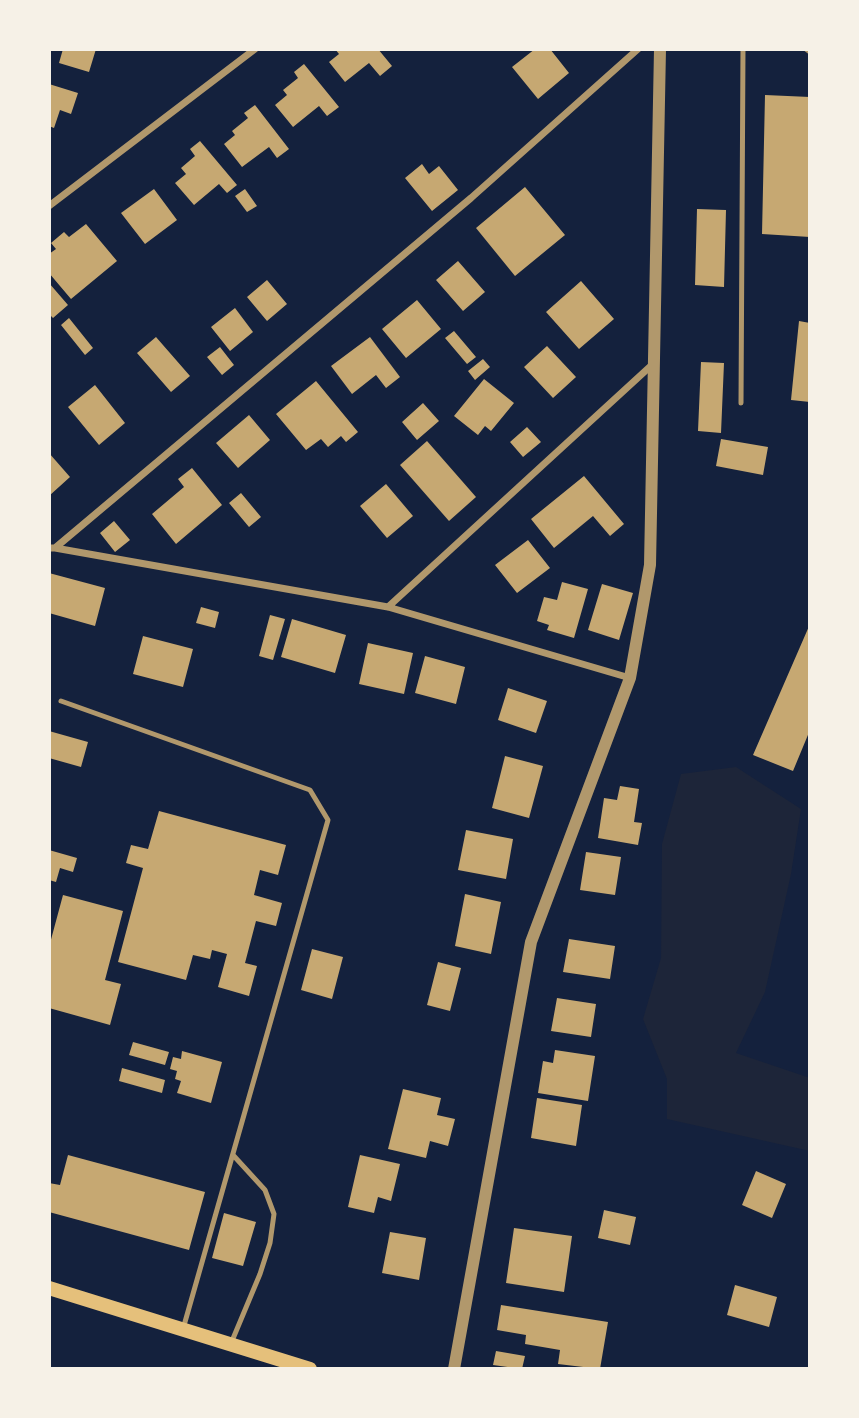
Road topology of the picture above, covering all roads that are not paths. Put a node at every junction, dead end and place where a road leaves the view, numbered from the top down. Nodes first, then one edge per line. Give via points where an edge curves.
1 (255, 49) edge
2 (638, 49) edge
3 (660, 49) edge
4 (743, 49) edge
5 (49, 206) edge
6 (654, 362) junction
7 (741, 403) dead end
8 (52, 548) edge
9 (388, 607) junction
10 (630, 678) junction
11 (61, 701) dead end
12 (233, 1155) junction
13 (49, 1287) edge
14 (183, 1329) junction
15 (230, 1344) junction
16 (289, 1366) edge
17 (310, 1369) edge
18 (454, 1369) edge

1 - 5 street
2 - 8 street via 471,198
3 - 6 street
4 - 7 lane
6 - 9 street
6 - 10 street via 650,565
8 - 9 street
9 - 10 street
10 - 18 street via 531,942
11 - 12 lane via 310,790 328,820
12 - 14 lane
12 - 15 lane via 265,1190 274,1214 260,1274
13 - 14 main road
14 - 15 main road
15 - 16 main road
16 - 17 main road

